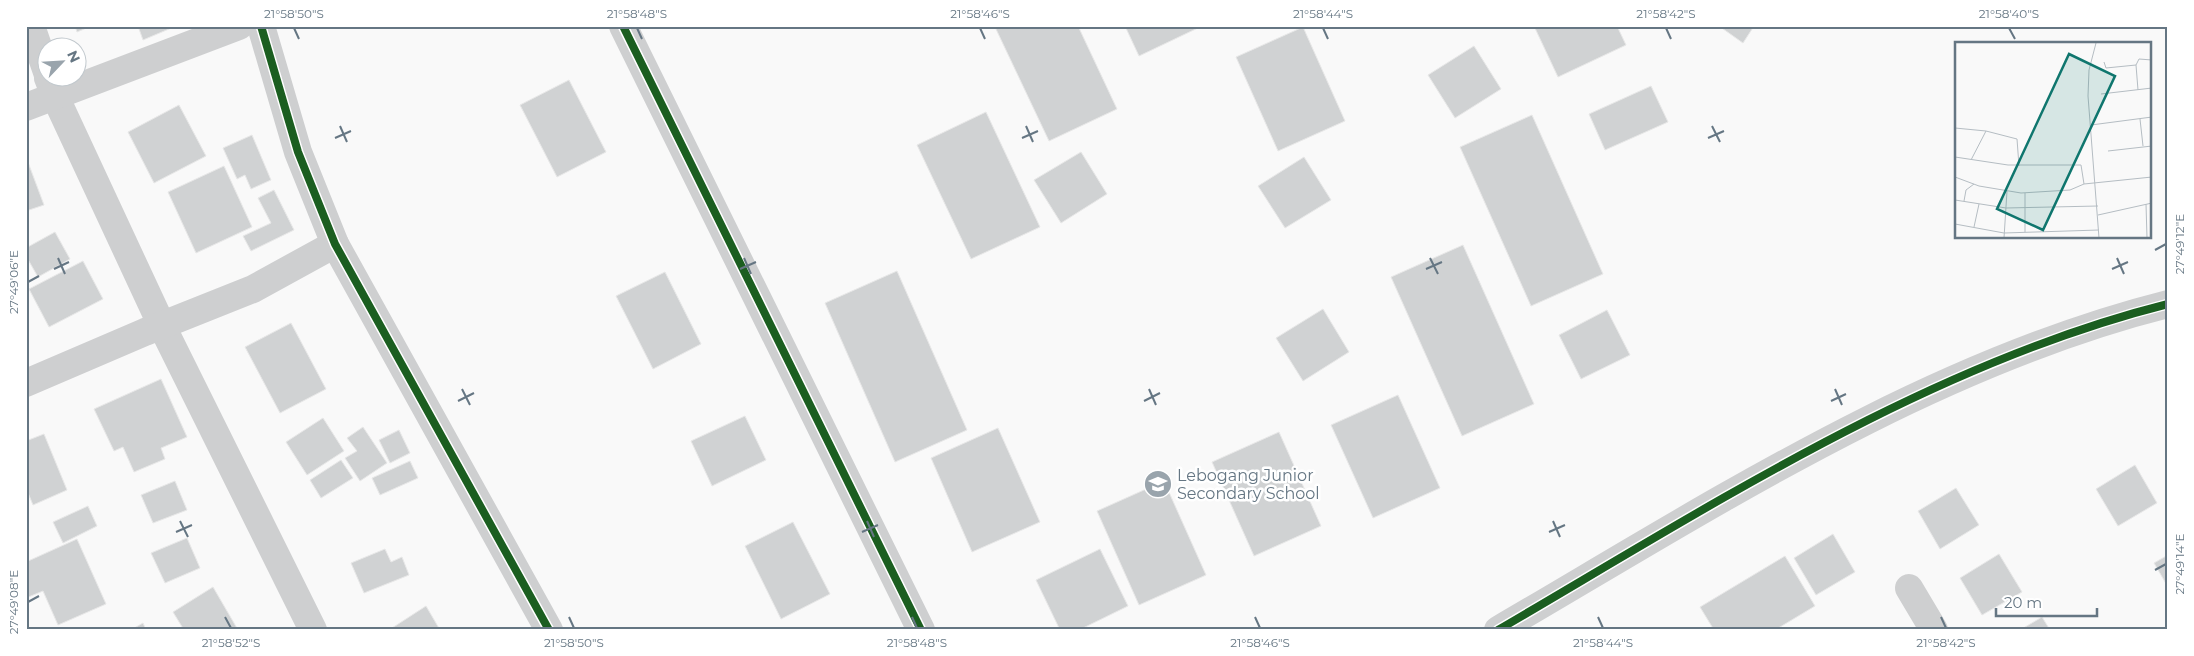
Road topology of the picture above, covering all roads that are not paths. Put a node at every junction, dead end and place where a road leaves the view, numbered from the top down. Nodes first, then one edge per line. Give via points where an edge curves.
1 (31, 26) edge
2 (239, 26) edge
3 (261, 26) edge
4 (623, 26) edge
5 (38, 47) edge
6 (88, 72) edge
7 (45, 88) edge
8 (52, 88) edge
9 (26, 107) edge
10 (335, 244) junction
11 (2168, 304) edge
12 (162, 326) junction
13 (26, 383) edge
14 (1908, 588) dead end
15 (314, 630) edge
16 (549, 630) edge
17 (921, 630) edge
18 (1498, 630) edge
19 (1934, 630) edge

1 - 5 street
2 - 6 street
3 - 10 street via 298,152
4 - 17 street
7 - 9 street
8 - 12 street
10 - 12 street via 253,289
10 - 16 street
11 - 18 street via 2119,316 1977,369 1814,447
12 - 13 street
12 - 15 street
14 - 19 street

